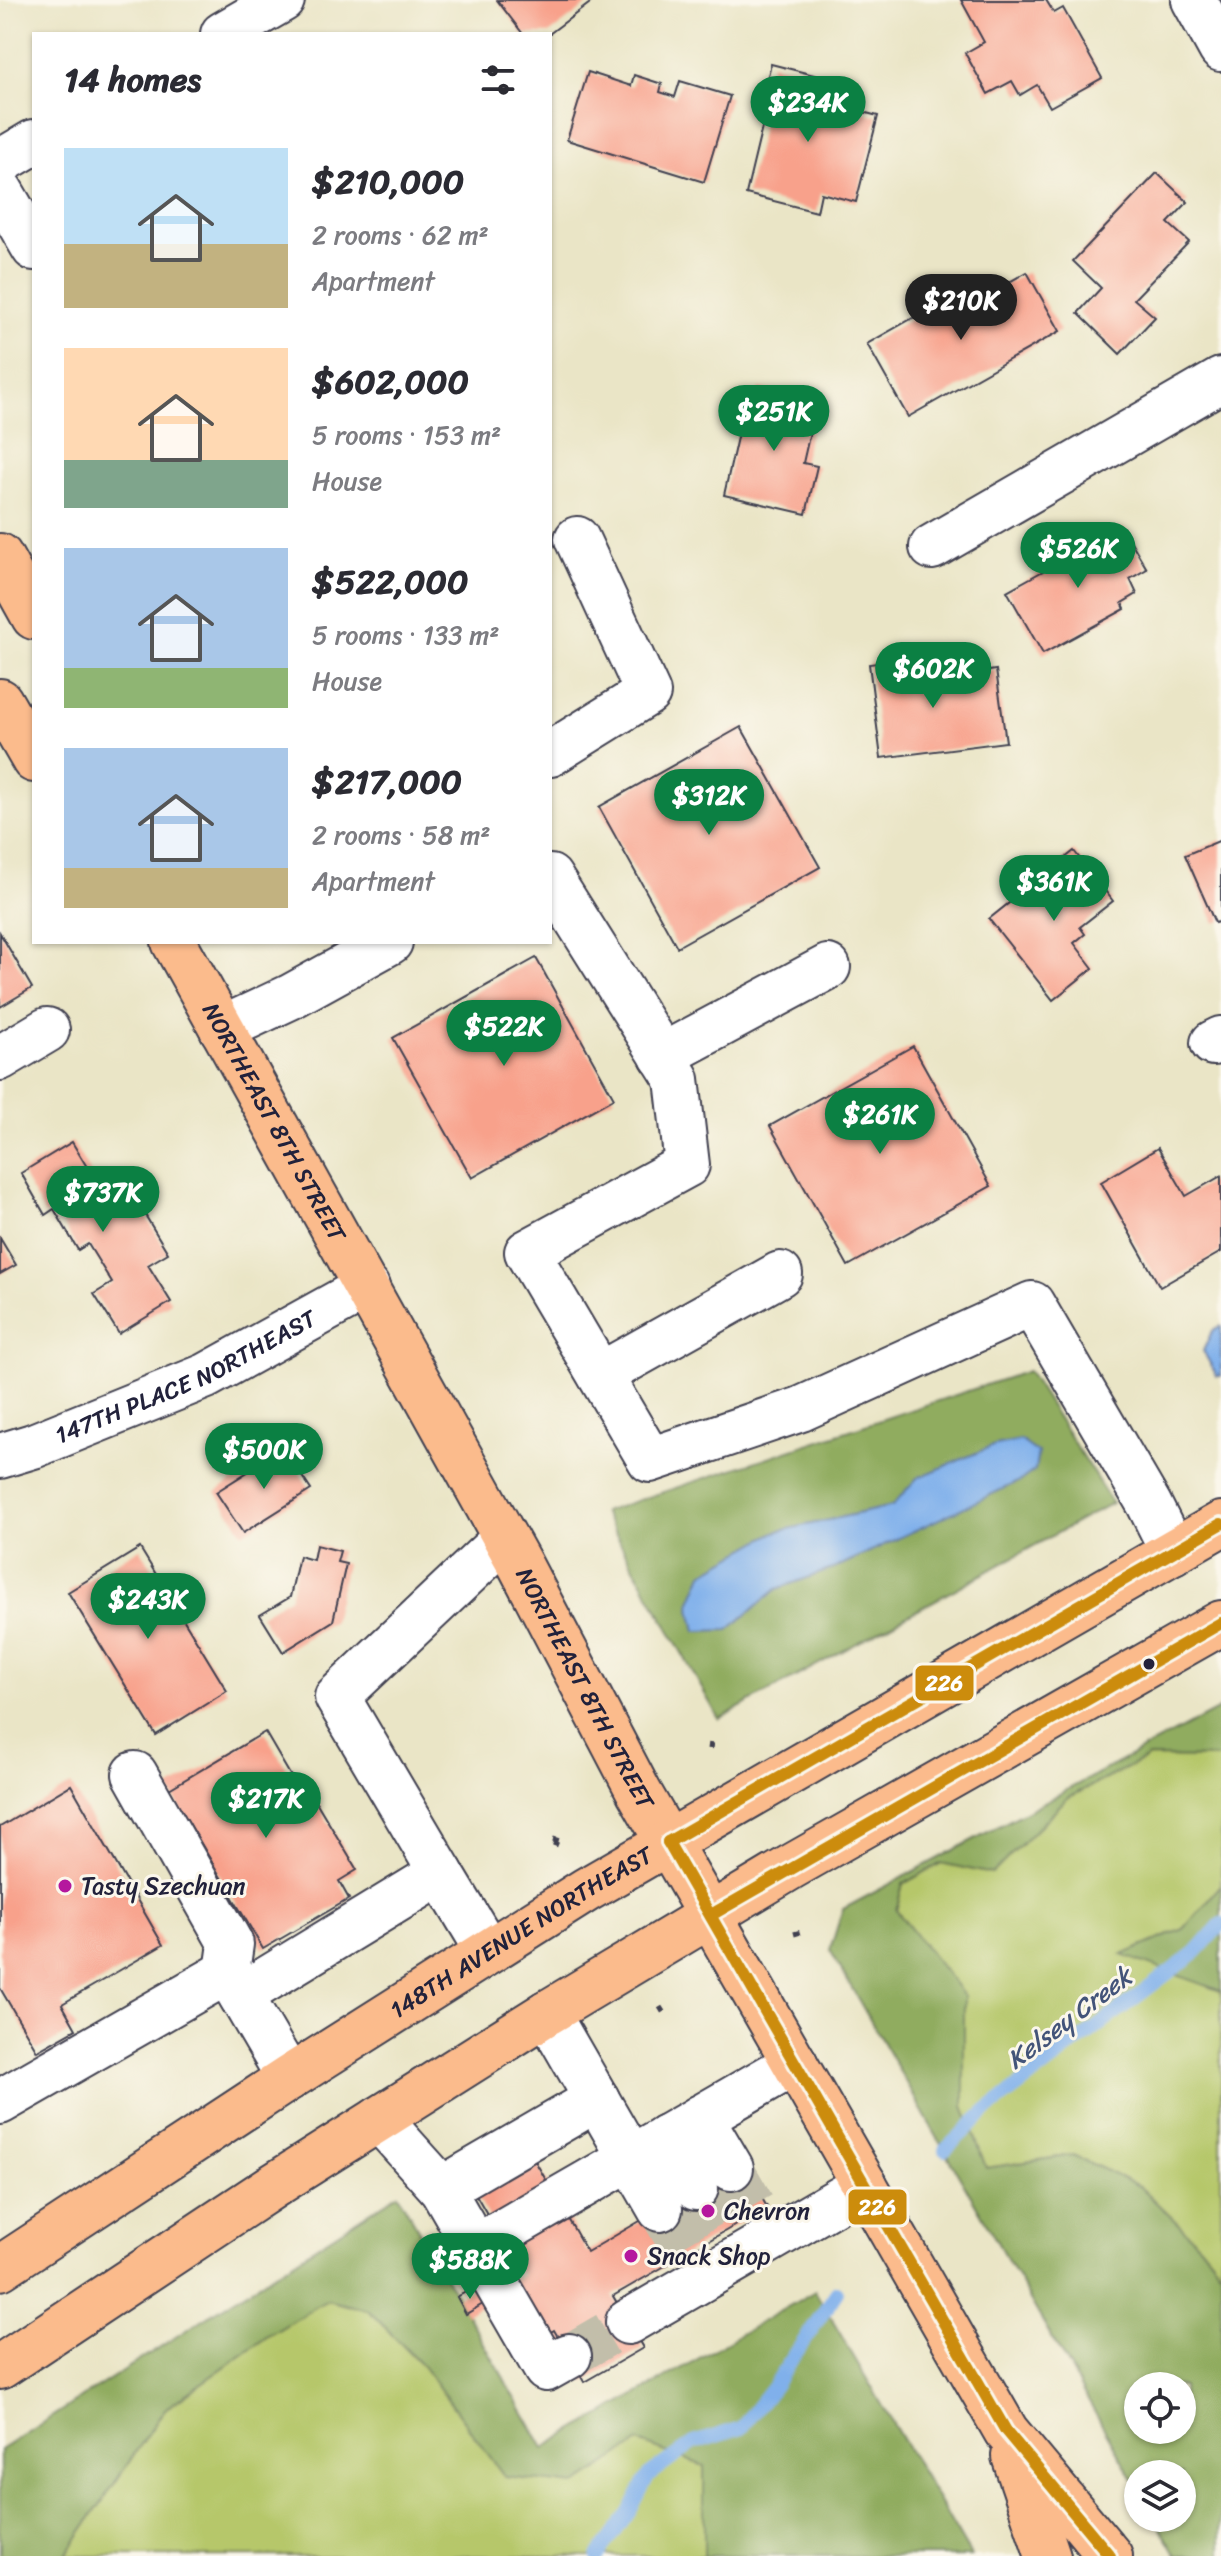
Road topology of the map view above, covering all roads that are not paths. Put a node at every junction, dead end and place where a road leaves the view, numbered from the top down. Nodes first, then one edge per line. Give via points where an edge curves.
1 (282, 0) edge
2 (1194, 0) edge
3 (226, 32) edge
4 (1221, 49) edge
5 (32, 143) edge
6 (0, 162) edge
7 (0, 190) edge
8 (32, 245) edge
9 (1221, 380) edge
10 (577, 539) dead end
11 (932, 547) dead end
12 (0, 556) edge
13 (32, 613) edge
14 (0, 701) edge
15 (552, 753) edge
16 (32, 757) edge
17 (552, 880) edge
18 (175, 944) edge
19 (386, 944) edge
20 (828, 967) dead end
21 (222, 1029) junction
22 (47, 1030) dead end
23 (662, 1056) junction
24 (0, 1058) edge
25 (780, 1274) dead end
26 (367, 1287) junction
27 (600, 1375) junction
28 (0, 1456) edge
29 (1221, 1524) edge
30 (505, 1538) junction
31 (1173, 1552) junction
32 (1221, 1623) edge
33 (135, 1774) dead end
34 (668, 1842) junction
35 (441, 1873) junction
36 (711, 1915) junction
37 (488, 1951) junction
38 (234, 1984) junction
39 (547, 2013) junction
40 (795, 2063) junction
41 (289, 2078) junction
42 (597, 2099) junction
43 (0, 2102) edge
44 (379, 2119) junction
45 (666, 2137) junction
46 (865, 2185) junction
47 (442, 2189) junction
48 (476, 2247) junction
49 (0, 2268) edge
50 (628, 2322) tunnel mouth
51 (569, 2356) tunnel mouth
52 (0, 2367) edge
53 (1006, 2431) junction
54 (1048, 2556) edge
55 (1110, 2556) edge

1 - 3 street
2 - 4 street
5 - 6 street
7 - 8 street
9 - 11 street
10 - 15 street via 648,693
12 - 13 main road
14 - 16 main road
17 - 23 street
18 - 21 main road, NORTHEAST 8TH STREET
19 - 21 street
20 - 23 street
21 - 26 main road, NORTHEAST 8TH STREET
22 - 24 street
23 - 27 street via 677,1079 687,1165 527,1252
25 - 27 street
26 - 28 street, 147TH PLACE NORTHEAST via 206,1376
26 - 30 main road, NORTHEAST 8TH STREET
27 - 31 street via 650,1460 801,1409 1032,1304
29 - 31 main road, 148TH AVENUE NORTHEAST
30 - 34 main road, NORTHEAST 8TH STREET
30 - 35 street via 337,1697
31 - 34 main road, 148TH AVENUE NORTHEAST
32 - 36 main road
33 - 38 street via 231,1944
34 - 36 main road, NORTHEAST 8TH STREET
34 - 37 main road, 148TH AVENUE NORTHEAST
35 - 37 street
35 - 38 street
36 - 39 main road
36 - 40 main road, NORTHEAST 8TH STREET
37 - 41 main road, 148TH AVENUE NORTHEAST
38 - 41 street
38 - 43 street
39 - 42 street
39 - 44 main road
40 - 45 street
40 - 46 main road, NORTHEAST 8TH STREET
41 - 49 main road, 148TH AVENUE NORTHEAST
42 - 45 street
42 - 47 street
44 - 47 street
44 - 52 main road
45 - 45 street via 696,2189
45 - 48 street
46 - 50 street via 729,2246
46 - 53 main road, NORTHEAST 8TH STREET
47 - 48 street
48 - 51 street via 546,2369
53 - 54 main road, NORTHEAST 8TH STREET
53 - 55 main road, NORTHEAST 8TH STREET

